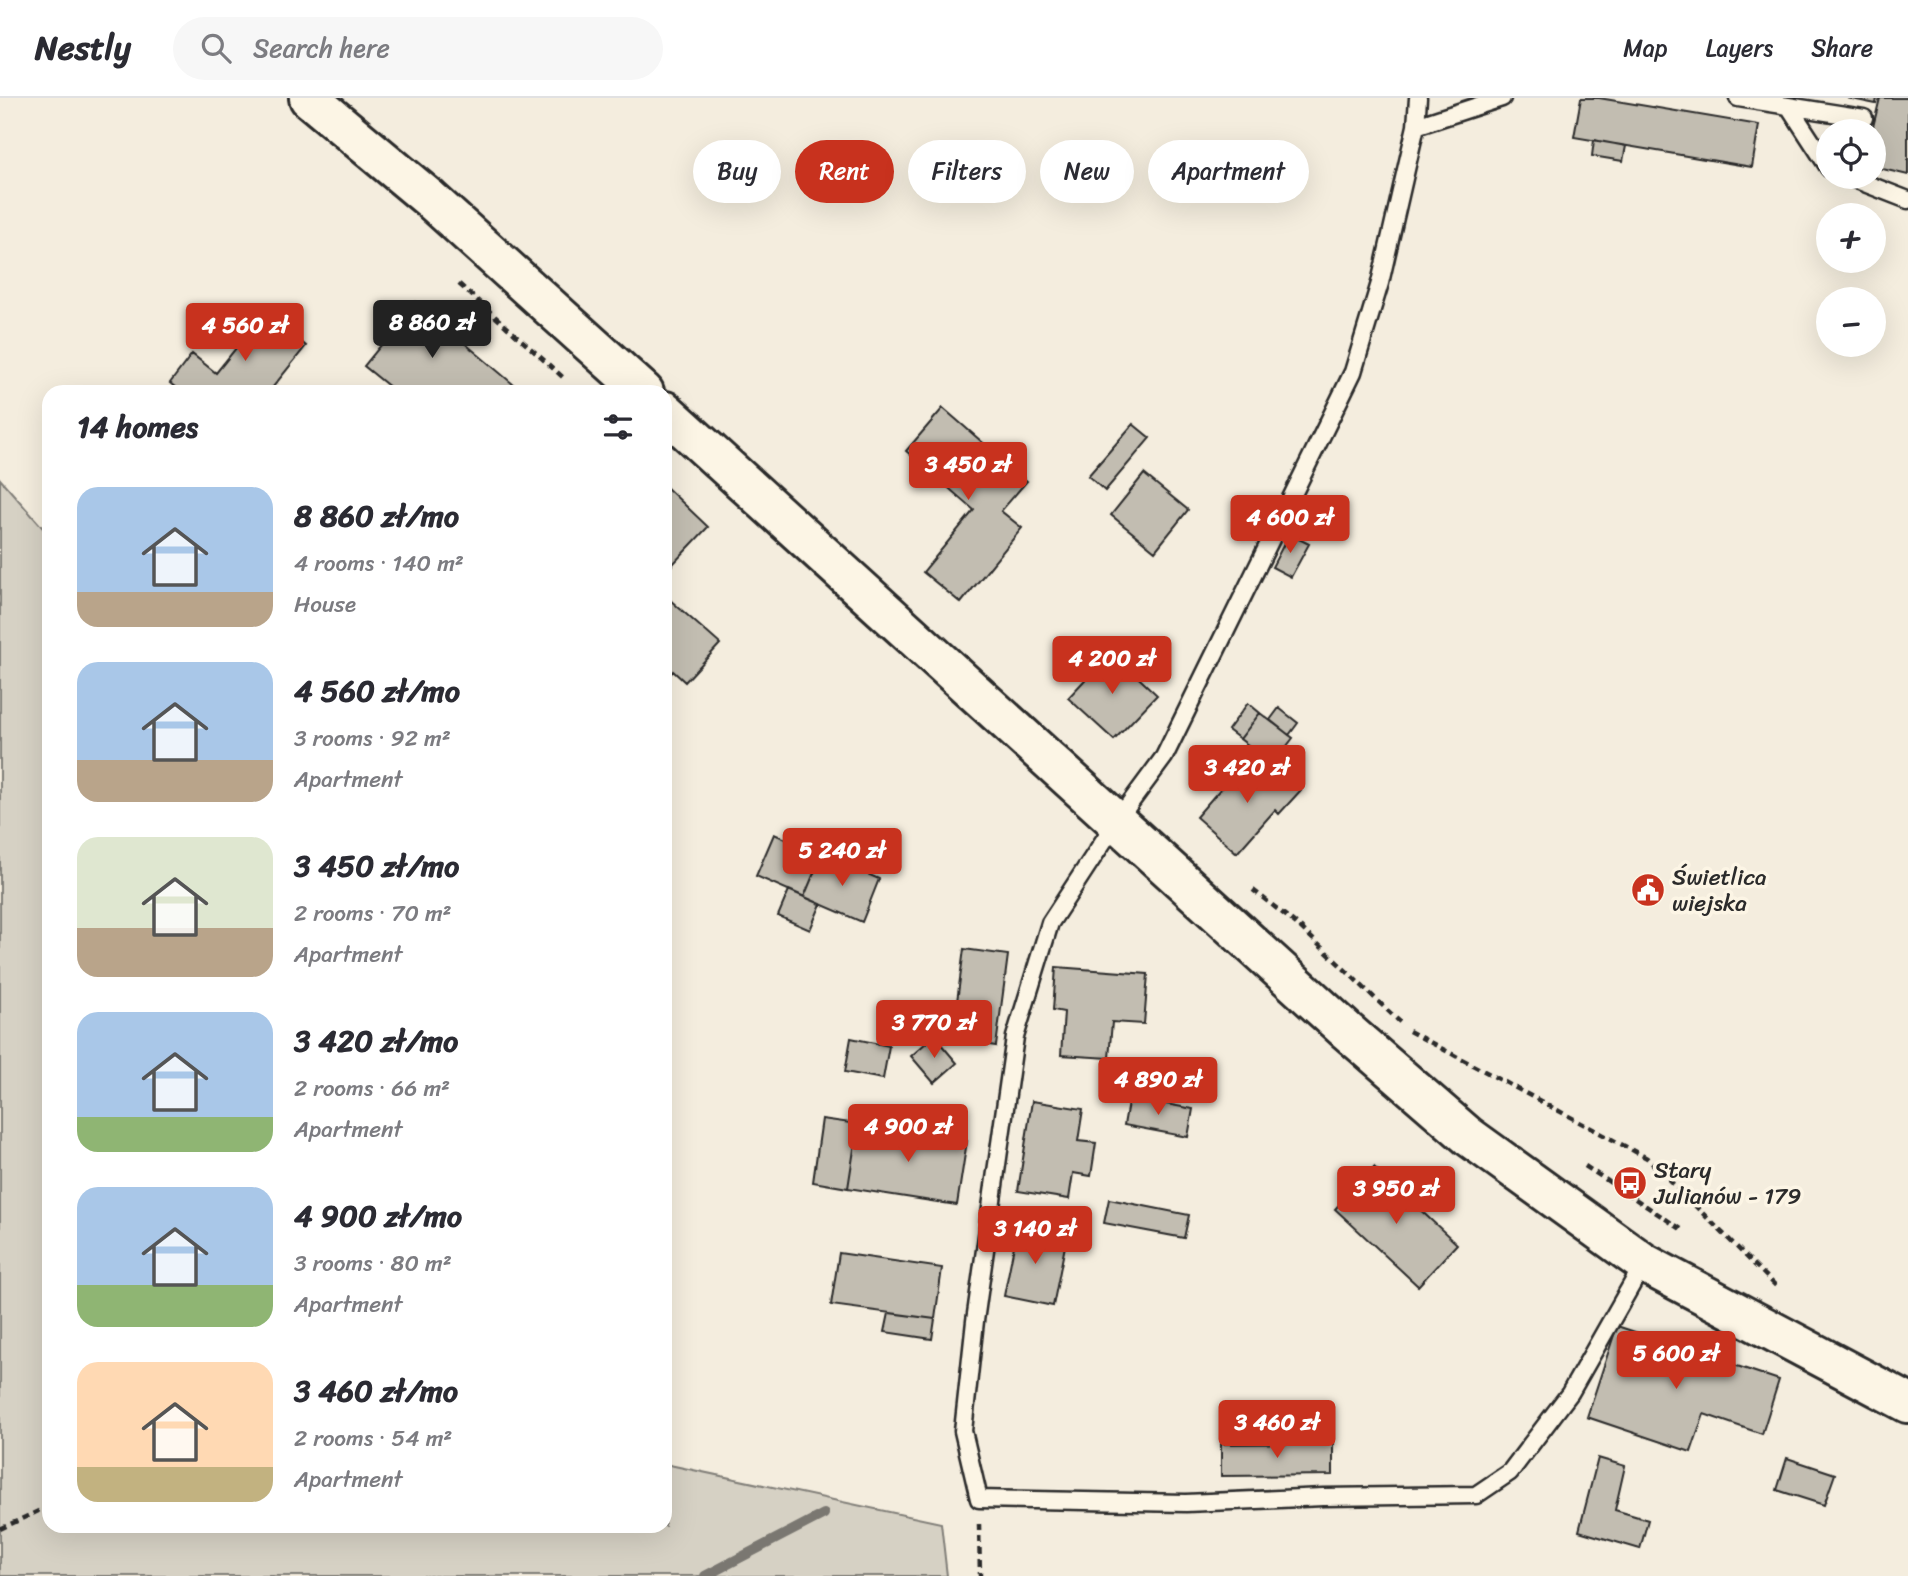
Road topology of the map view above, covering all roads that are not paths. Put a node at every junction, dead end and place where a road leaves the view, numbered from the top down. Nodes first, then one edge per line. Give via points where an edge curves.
1 (309, 98) edge
2 (1418, 98) edge
3 (1502, 98) edge
4 (1738, 98) edge
5 (1790, 108) junction
6 (1864, 118) dead end
7 (1416, 126) junction
8 (1816, 148) edge
9 (1880, 189) edge
10 (1908, 200) edge
11 (636, 385) edge
12 (672, 417) edge
13 (1116, 822) junction
14 (1644, 1263) junction
15 (1908, 1404) edge

1 - 11 main road via 430,199
2 - 7 lane
3 - 7 lane
4 - 5 lane
5 - 6 lane
5 - 8 lane
7 - 13 lane via 1380,283 1353,372 1164,757
9 - 10 lane
12 - 13 main road
13 - 14 main road via 1468,1136
13 - 14 lane via 1050,923 1015,1037 963,1431 979,1499 1186,1503 1476,1495 1510,1472 1570,1393
14 - 15 main road

